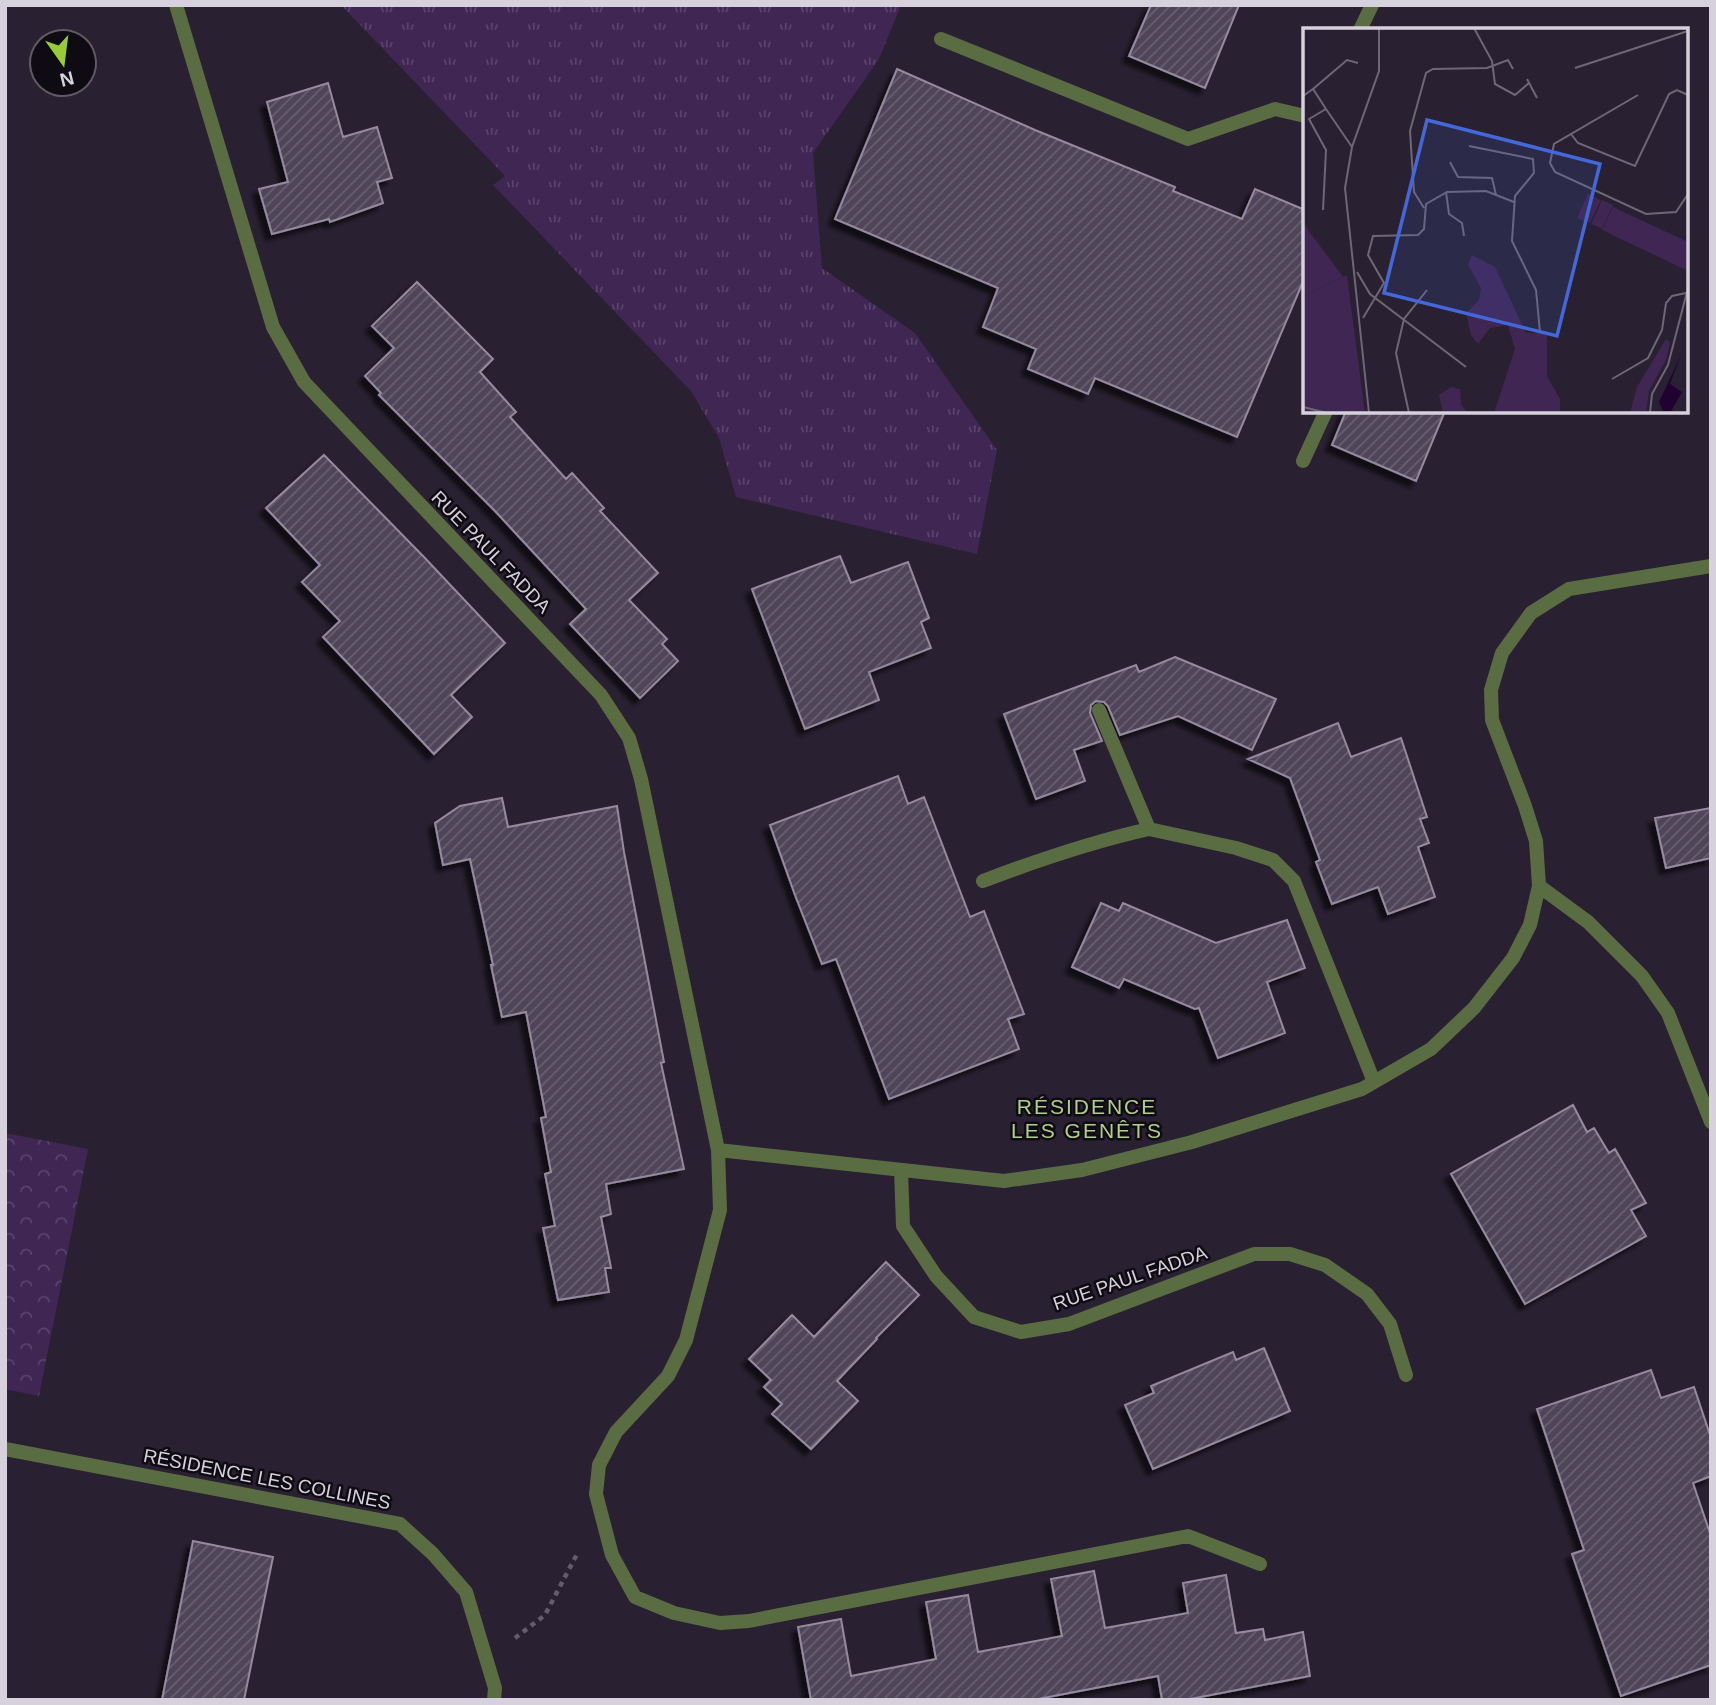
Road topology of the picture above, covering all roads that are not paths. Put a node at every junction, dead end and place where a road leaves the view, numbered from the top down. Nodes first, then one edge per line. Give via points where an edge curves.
1 (176, 5) edge
2 (1371, 5) edge
3 (1361, 28) edge
4 (940, 39) dead end
5 (1303, 116) edge
6 (1325, 413) edge
7 (1303, 461) dead end
8 (1711, 566) edge
9 (1099, 710) dead end
10 (1149, 829) junction
11 (983, 881) dead end
12 (1539, 886) junction
13 (1374, 1082) junction
14 (1711, 1122) edge
15 (718, 1150) junction
16 (901, 1171) junction
17 (1406, 1375) dead end
18 (5, 1449) edge
19 (1260, 1564) dead end
20 (494, 1700) edge

1 - 15 street, RUE PAUL FADDA via 273,327 304,382 601,695 629,738
2 - 3 street
4 - 5 street via 1188,139 1275,109
6 - 7 street
8 - 12 street via 1569,589 1531,613 1502,653 1491,690 1492,720 1536,841
9 - 10 street
10 - 11 street via 1039,859
10 - 13 street via 1273,860 1294,881
12 - 13 street via 1530,925 1513,958 1474,1008 1431,1049
12 - 14 street via 1588,922 1642,976 1668,1013
13 - 16 street via 1192,1142 1082,1170 1004,1181
15 - 16 street
15 - 19 street, RUE PAUL FADDA via 720,1210 686,1340 668,1376 616,1433 599,1465 596,1494 612,1555 635,1597 674,1613 720,1623 749,1621 1188,1536
16 - 17 street, RUE PAUL FADDA via 904,1226 936,1276 974,1317 1021,1332 1069,1324 1254,1254 1290,1254 1325,1265 1367,1294 1390,1324
18 - 20 street, RÉSIDENCE LES COLLINES via 400,1524 466,1592 495,1688

